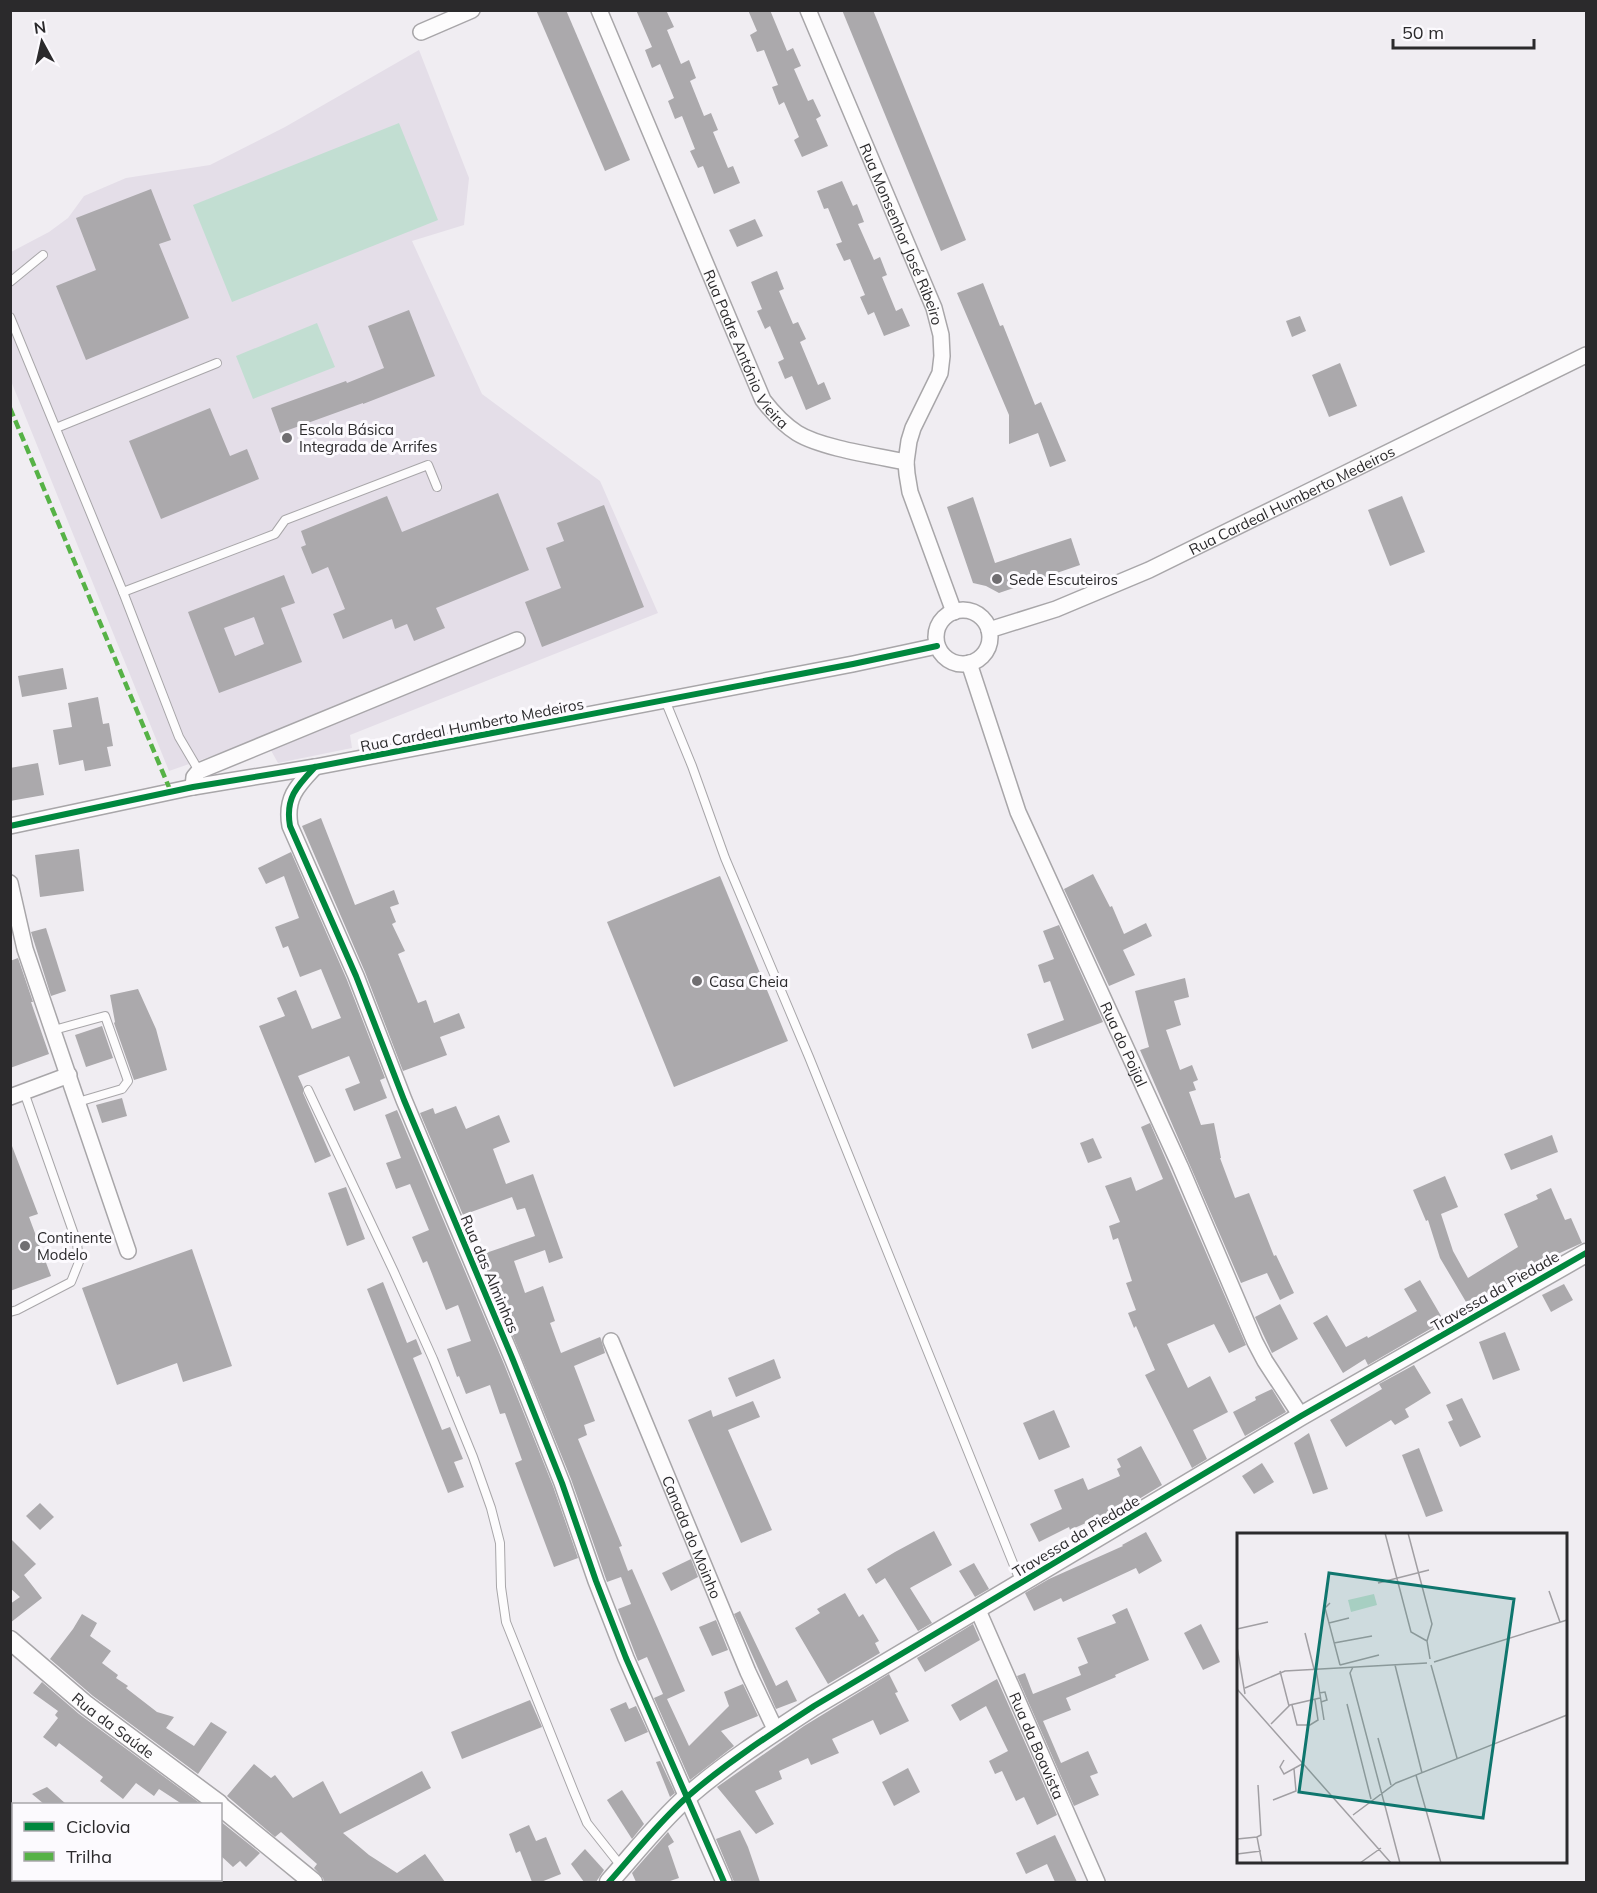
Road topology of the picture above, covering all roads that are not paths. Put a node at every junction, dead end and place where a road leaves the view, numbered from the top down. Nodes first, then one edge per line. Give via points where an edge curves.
1 (472, 10) edge
2 (599, 10) edge
3 (808, 10) edge
4 (421, 32) dead end
5 (43, 255) dead end
6 (10, 282) edge
7 (10, 317) edge
8 (1587, 355) edge
9 (217, 363) dead end
10 (56, 428) junction
11 (906, 462) junction
12 (437, 487) dead end
13 (123, 592) junction
14 (954, 612) junction
15 (989, 630) junction
16 (517, 640) dead end
17 (937, 646) junction
18 (969, 663) junction
19 (665, 700) junction
20 (246, 752) junction
21 (315, 767) junction
22 (199, 771) junction
23 (260, 777) junction
24 (193, 787) junction
25 (10, 826) edge
26 (10, 882) edge
27 (54, 1030) junction
28 (69, 1075) junction
29 (308, 1090) dead end
30 (17, 1094) edge
31 (78, 1102) junction
32 (129, 1251) dead end
33 (1587, 1253) edge
34 (10, 1312) edge
35 (611, 1341) dead end
36 (1301, 1416) junction
37 (1021, 1583) junction
38 (977, 1608) junction
39 (10, 1640) edge
40 (776, 1731) junction
41 (687, 1797) junction
42 (217, 1803) edge
43 (222, 1807) edge
44 (622, 1867) junction
45 (313, 1882) edge
46 (609, 1882) edge
47 (724, 1882) edge
48 (1097, 1882) edge

1 - 4 street
2 - 11 street, Rua Padre António Vieira via 763,400 799,434 822,444
3 - 11 street, Rua Monsenhor José Ribeiro via 934,308 941,335 940,373 913,428
5 - 6 lane
7 - 10 lane
8 - 15 street, Rua Cardeal Humberto Medeiros via 1149,570 1056,609
9 - 10 lane
10 - 13 lane
11 - 14 street via 910,492
12 - 13 lane via 428,465 285,520 275,534
13 - 22 lane via 179,737
14 - 15 street via 976,613
14 - 17 street via 939,625
15 - 18 street via 986,651
16 - 20 street
17 - 18 street via 953,662
17 - 19 street, Rua Cardeal Humberto Medeiros
18 - 36 street, Rua do Poijal via 1018,812 1180,1166 1255,1342
19 - 21 street, Rua Cardeal Humberto Medeiros
19 - 37 lane via 725,858
20 - 22 street
20 - 23 street
21 - 23 street, Rua Cardeal Humberto Medeiros
21 - 41 street, Rua das Alminhas via 298,784 291,799 290,826 356,976 562,1483 626,1658
22 - 24 street
23 - 24 street, Rua Cardeal Humberto Medeiros
24 - 25 street, Rua Cardeal Humberto Medeiros
26 - 27 street via 25,949
27 - 28 street
27 - 31 lane via 105,1016 129,1081 123,1089
28 - 30 street
28 - 31 street
29 - 44 lane via 424,1338 473,1457 500,1543 506,1622 573,1792 587,1822
30 - 34 lane via 77,1243 79,1262 72,1282
31 - 32 street
33 - 36 street, Travessa da Piedade
35 - 40 street, Canada do Moinho
36 - 37 street, Travessa da Piedade
37 - 38 street, Travessa da Piedade
38 - 40 street, Travessa da Piedade
38 - 48 street, Rua da Boavista
39 - 42 street, Rua da Saúde via 86,1705
40 - 41 street, Travessa da Piedade
41 - 44 street, Travessa da Piedade
41 - 47 street, Rua das Alminhas
43 - 45 street, Rua da Saúde
44 - 46 street, Travessa da Piedade

